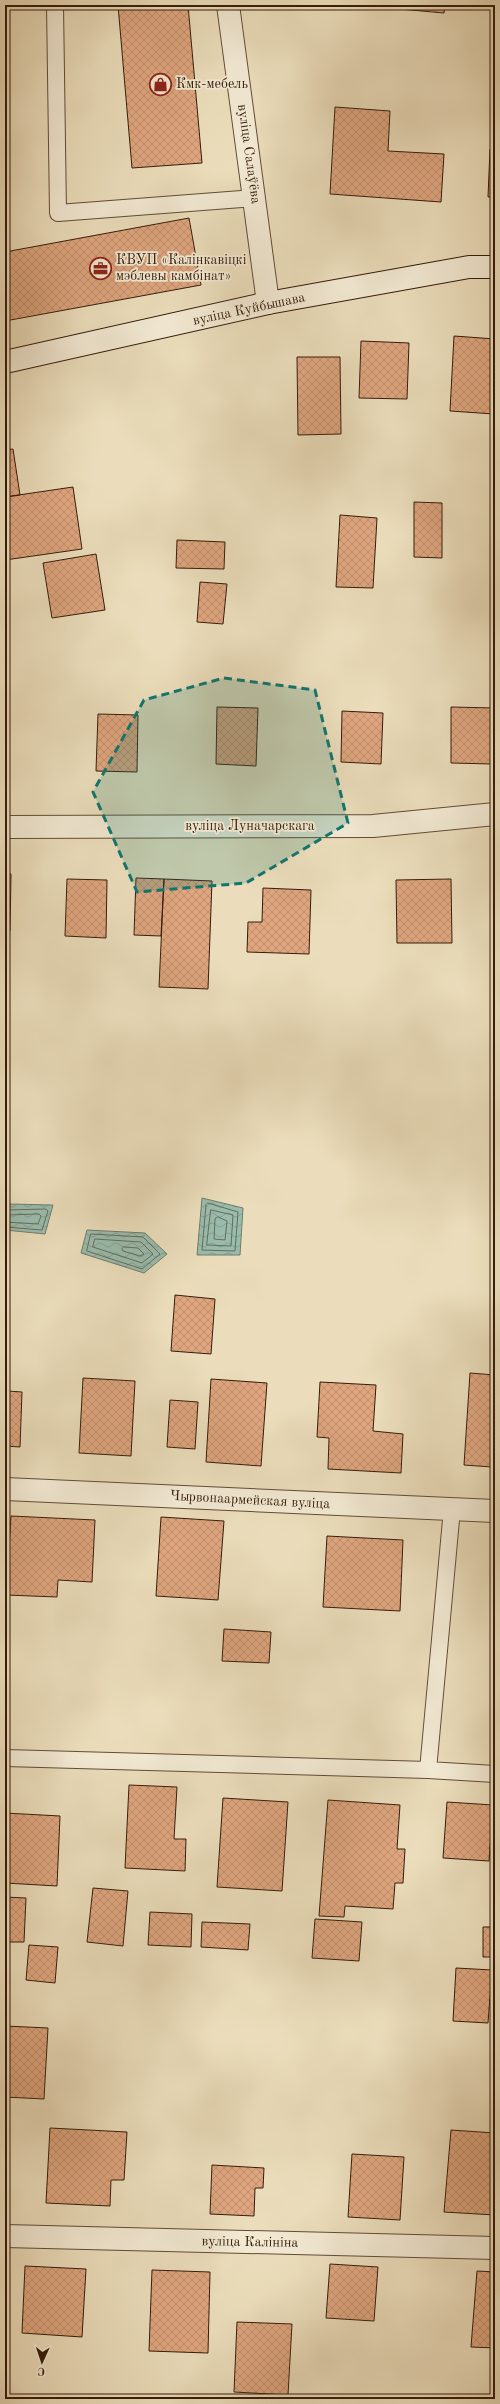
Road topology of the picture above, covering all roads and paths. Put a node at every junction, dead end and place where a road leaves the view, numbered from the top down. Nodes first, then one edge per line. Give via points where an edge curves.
1 (55, 5) edge
2 (228, 5) edge
3 (255, 198) junction
4 (495, 267) edge
5 (268, 303) junction
6 (5, 362) edge
7 (495, 814) edge
8 (5, 827) edge
9 (5, 1489) edge
10 (452, 1508) junction
11 (495, 1511) edge
12 (5, 1758) edge
13 (428, 1770) junction
14 (495, 1774) edge
15 (5, 2236) edge
16 (495, 2248) edge

1 - 3 lane via 58,213
2 - 3 street, вуліца Салаўёва
3 - 5 street, вуліца Салаўёва
4 - 5 street, вуліца Куйбышава via 469,267
5 - 6 street, вуліца Куйбышава
7 - 8 street, вуліца Луначарскага via 373,826
9 - 10 street, Чырвонаармейская вуліца
10 - 11 street, Чырвонаармейская вуліца
10 - 13 lane
12 - 13 lane
13 - 14 lane
15 - 16 street, вуліца Калініна

